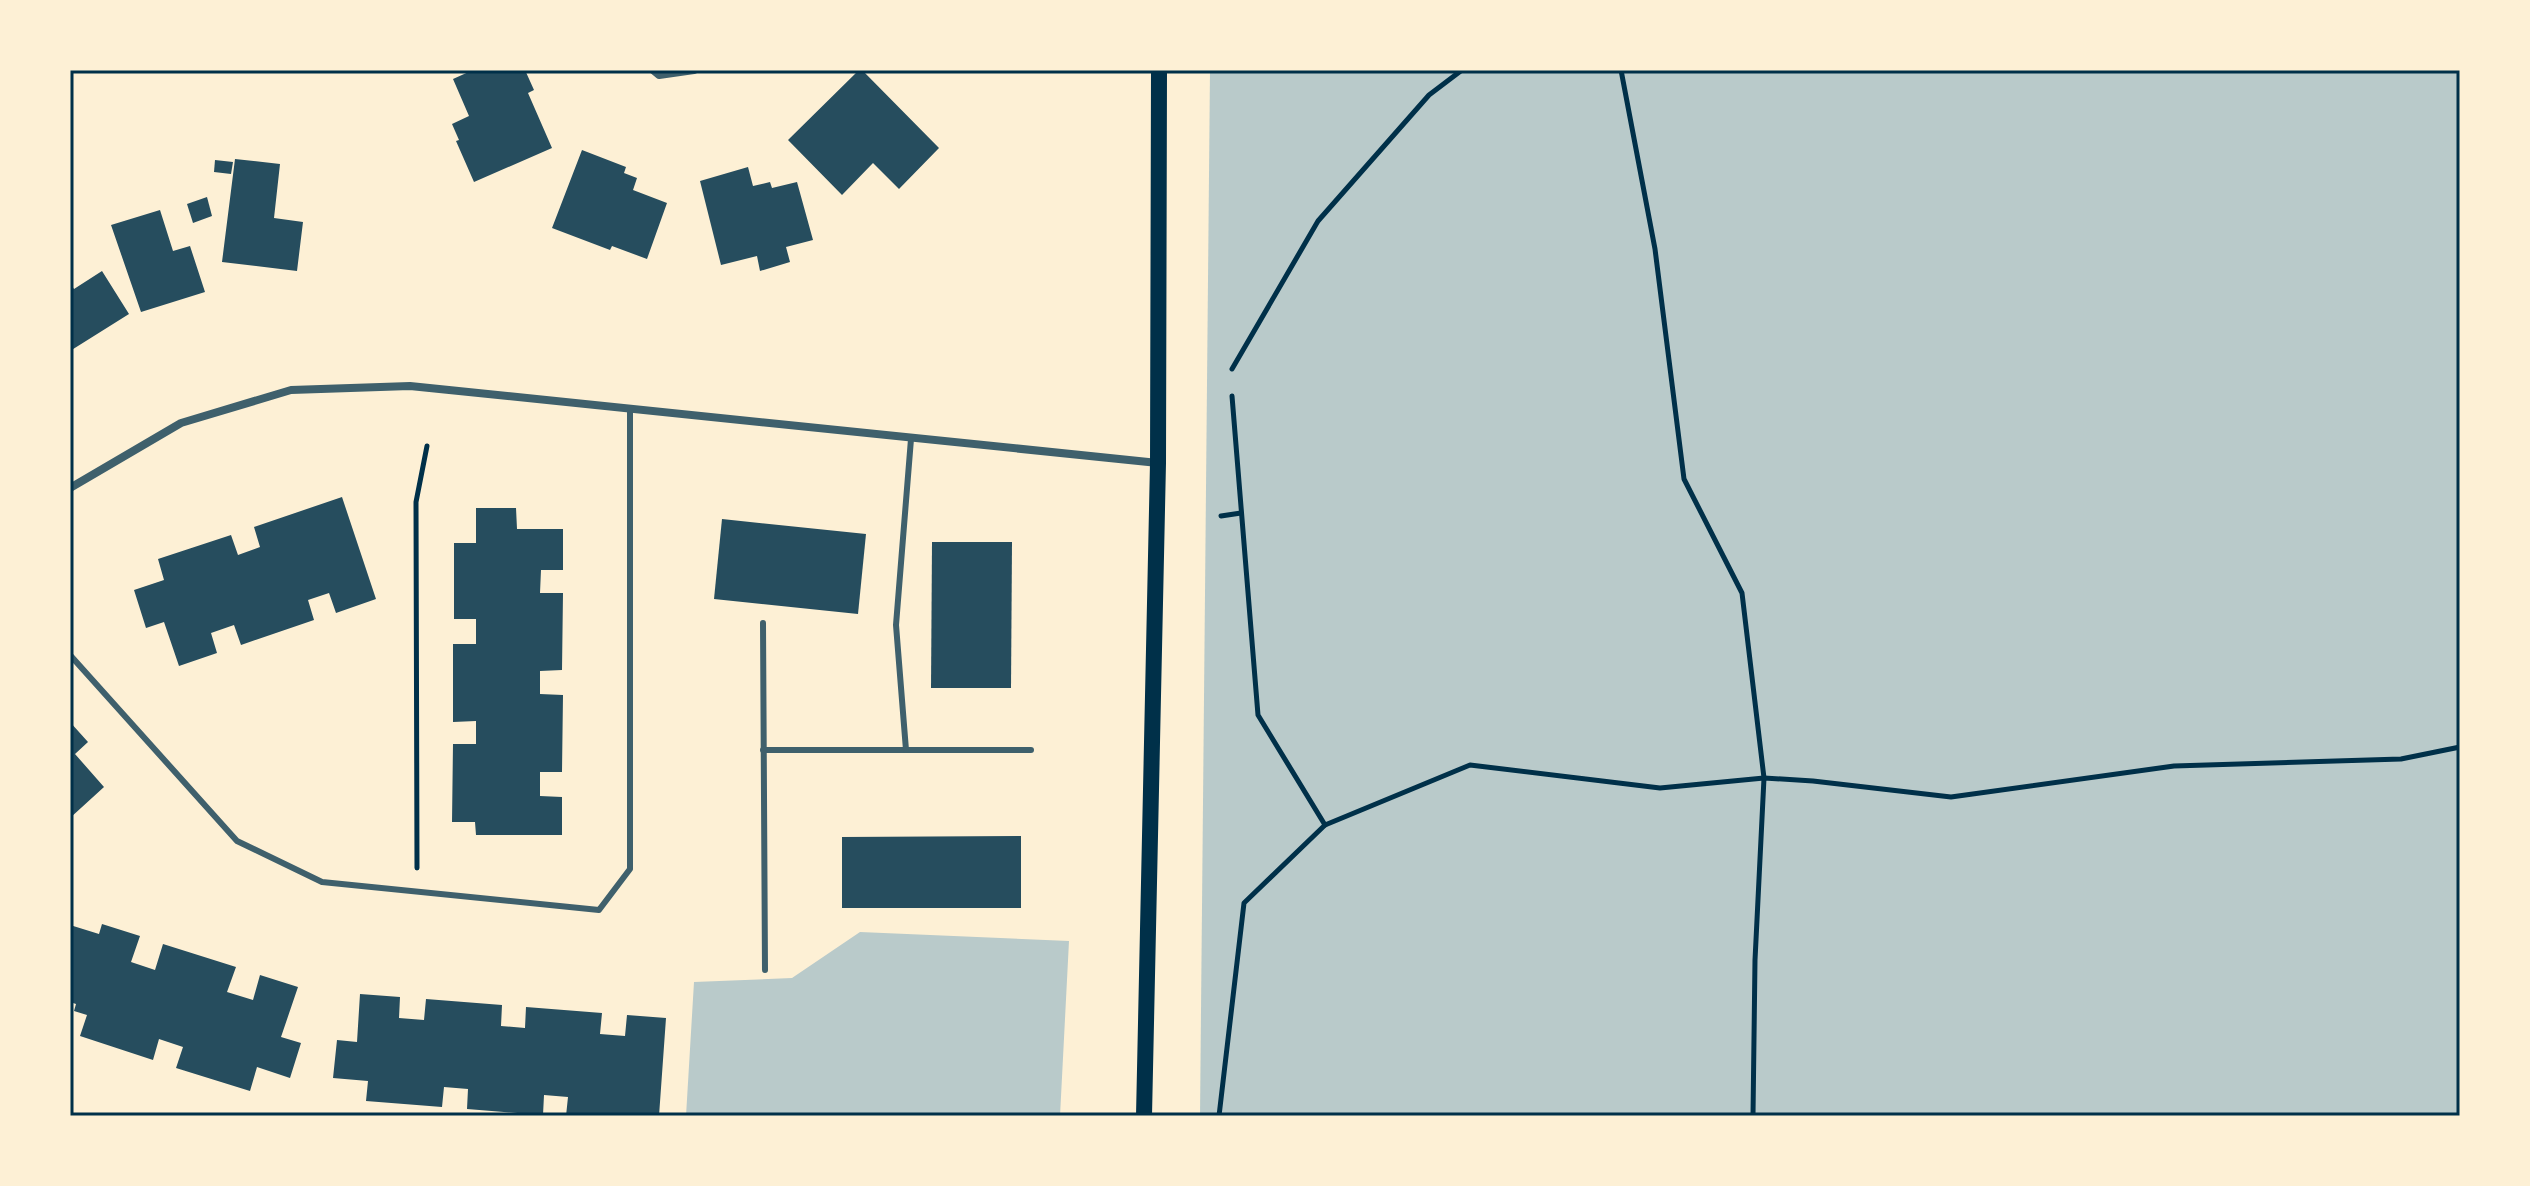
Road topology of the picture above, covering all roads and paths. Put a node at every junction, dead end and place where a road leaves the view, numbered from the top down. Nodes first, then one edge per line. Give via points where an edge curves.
1 (653, 70) edge
2 (694, 70) edge
3 (1159, 70) edge
4 (1462, 70) edge
5 (1621, 70) edge
6 (1232, 369) dead end
7 (1232, 396) dead end
8 (630, 410) junction
9 (911, 439) junction
10 (427, 446) dead end
11 (1158, 463) junction
12 (70, 488) edge
13 (1241, 513) junction
14 (1221, 516) dead end
15 (763, 623) dead end
16 (70, 655) edge
17 (2460, 747) edge
18 (763, 750) junction
19 (906, 750) junction
20 (1031, 750) dead end
21 (1764, 778) junction
22 (1325, 825) junction
23 (417, 892) junction
24 (765, 970) dead end
25 (1144, 1116) edge
26 (1219, 1116) edge
27 (1753, 1116) edge

1 - 2 street via 659,75
3 - 11 main road
4 - 6 path via 1429,95 1318,221
5 - 21 path via 1655,249 1684,479 1742,593
7 - 13 path
8 - 9 street
8 - 12 street via 410,386 291,390 181,423
8 - 23 lane via 630,869 599,910
9 - 11 street
9 - 19 lane via 896,625
10 - 23 path via 416,502
11 - 25 main road
13 - 14 path
13 - 22 path via 1258,715
15 - 18 lane
16 - 23 lane via 237,841 322,882
17 - 21 path via 2401,759 2174,766 1951,797
18 - 19 lane
18 - 24 lane
19 - 20 lane
21 - 22 path via 1660,788 1470,765
21 - 27 path
22 - 26 path via 1244,903

